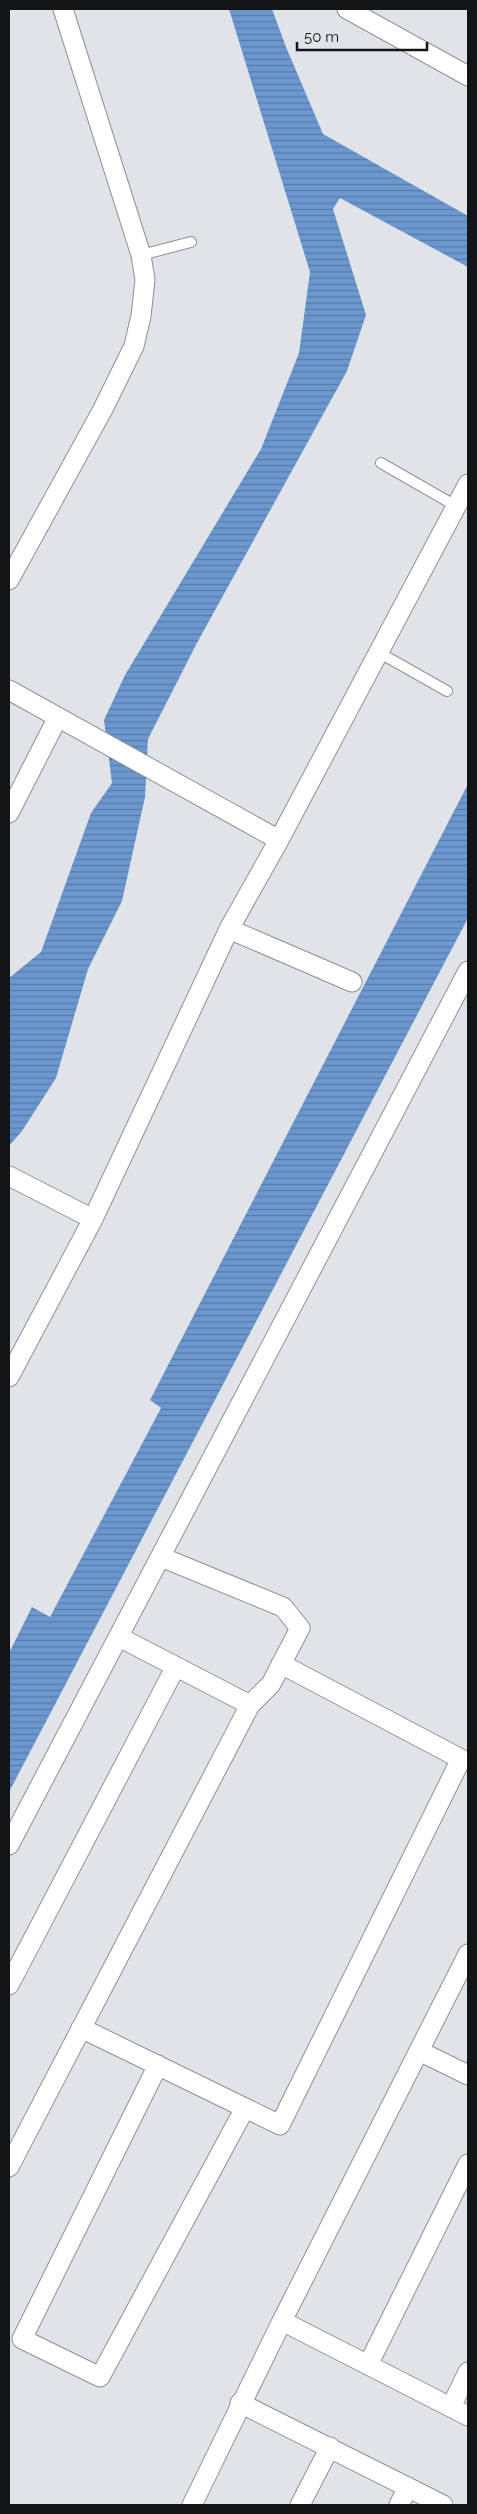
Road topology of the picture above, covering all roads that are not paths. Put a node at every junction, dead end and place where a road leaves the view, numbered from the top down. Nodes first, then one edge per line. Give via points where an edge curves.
1 (63, 9) edge
2 (347, 9) edge
3 (468, 76) edge
4 (191, 242) dead end
5 (141, 255) junction
6 (381, 463) dead end
7 (468, 484) edge
8 (456, 506) junction
9 (9, 580) edge
10 (378, 652) junction
11 (9, 690) edge
12 (447, 691) dead end
13 (58, 717) junction
14 (9, 813) edge
15 (279, 840) junction
16 (229, 929) junction
17 (468, 971) edge
18 (352, 982) dead end
19 (9, 1176) edge
20 (93, 1219) junction
21 (9, 1377) edge
22 (161, 1557) junction
23 (119, 1637) junction
24 (281, 1664) junction
25 (175, 1668) junction
26 (250, 1705) junction
27 (9, 1845) edge
28 (468, 1954) edge
29 (9, 1985) edge
30 (81, 2028) junction
31 (419, 2050) junction
32 (158, 2065) junction
33 (468, 2075) edge
34 (245, 2108) junction
35 (468, 2164) edge
36 (9, 2167) edge
37 (282, 2321) junction
38 (368, 2364) junction
39 (468, 2372) edge
40 (240, 2403) junction
41 (450, 2407) junction
42 (468, 2416) edge
43 (330, 2447) junction
44 (408, 2487) junction
45 (192, 2505) edge
46 (300, 2505) edge
47 (399, 2505) edge
48 (443, 2505) edge

1 - 5 street
2 - 3 street
4 - 5 lane
5 - 9 street via 144,280 134,346
6 - 8 lane
7 - 8 street
8 - 10 street
10 - 12 lane
10 - 15 street
11 - 13 street
13 - 14 street
13 - 15 street
15 - 16 street
16 - 18 street
16 - 20 street
17 - 22 street
19 - 20 street
20 - 21 street
22 - 23 street
22 - 24 street via 283,1607 300,1628
23 - 25 street
23 - 27 street
24 - 26 street via 271,1684
24 - 34 street via 461,1759 280,2125
25 - 26 street
25 - 29 street
26 - 30 street
28 - 31 street
30 - 32 street
30 - 36 street
31 - 33 street
31 - 37 street
32 - 34 street
32 - 34 street via 22,2339 100,2377
35 - 38 street
37 - 38 street
37 - 40 street
38 - 41 street
39 - 41 street
40 - 43 street
40 - 45 street
41 - 42 street
43 - 44 street
43 - 46 street
44 - 47 street
44 - 48 street

